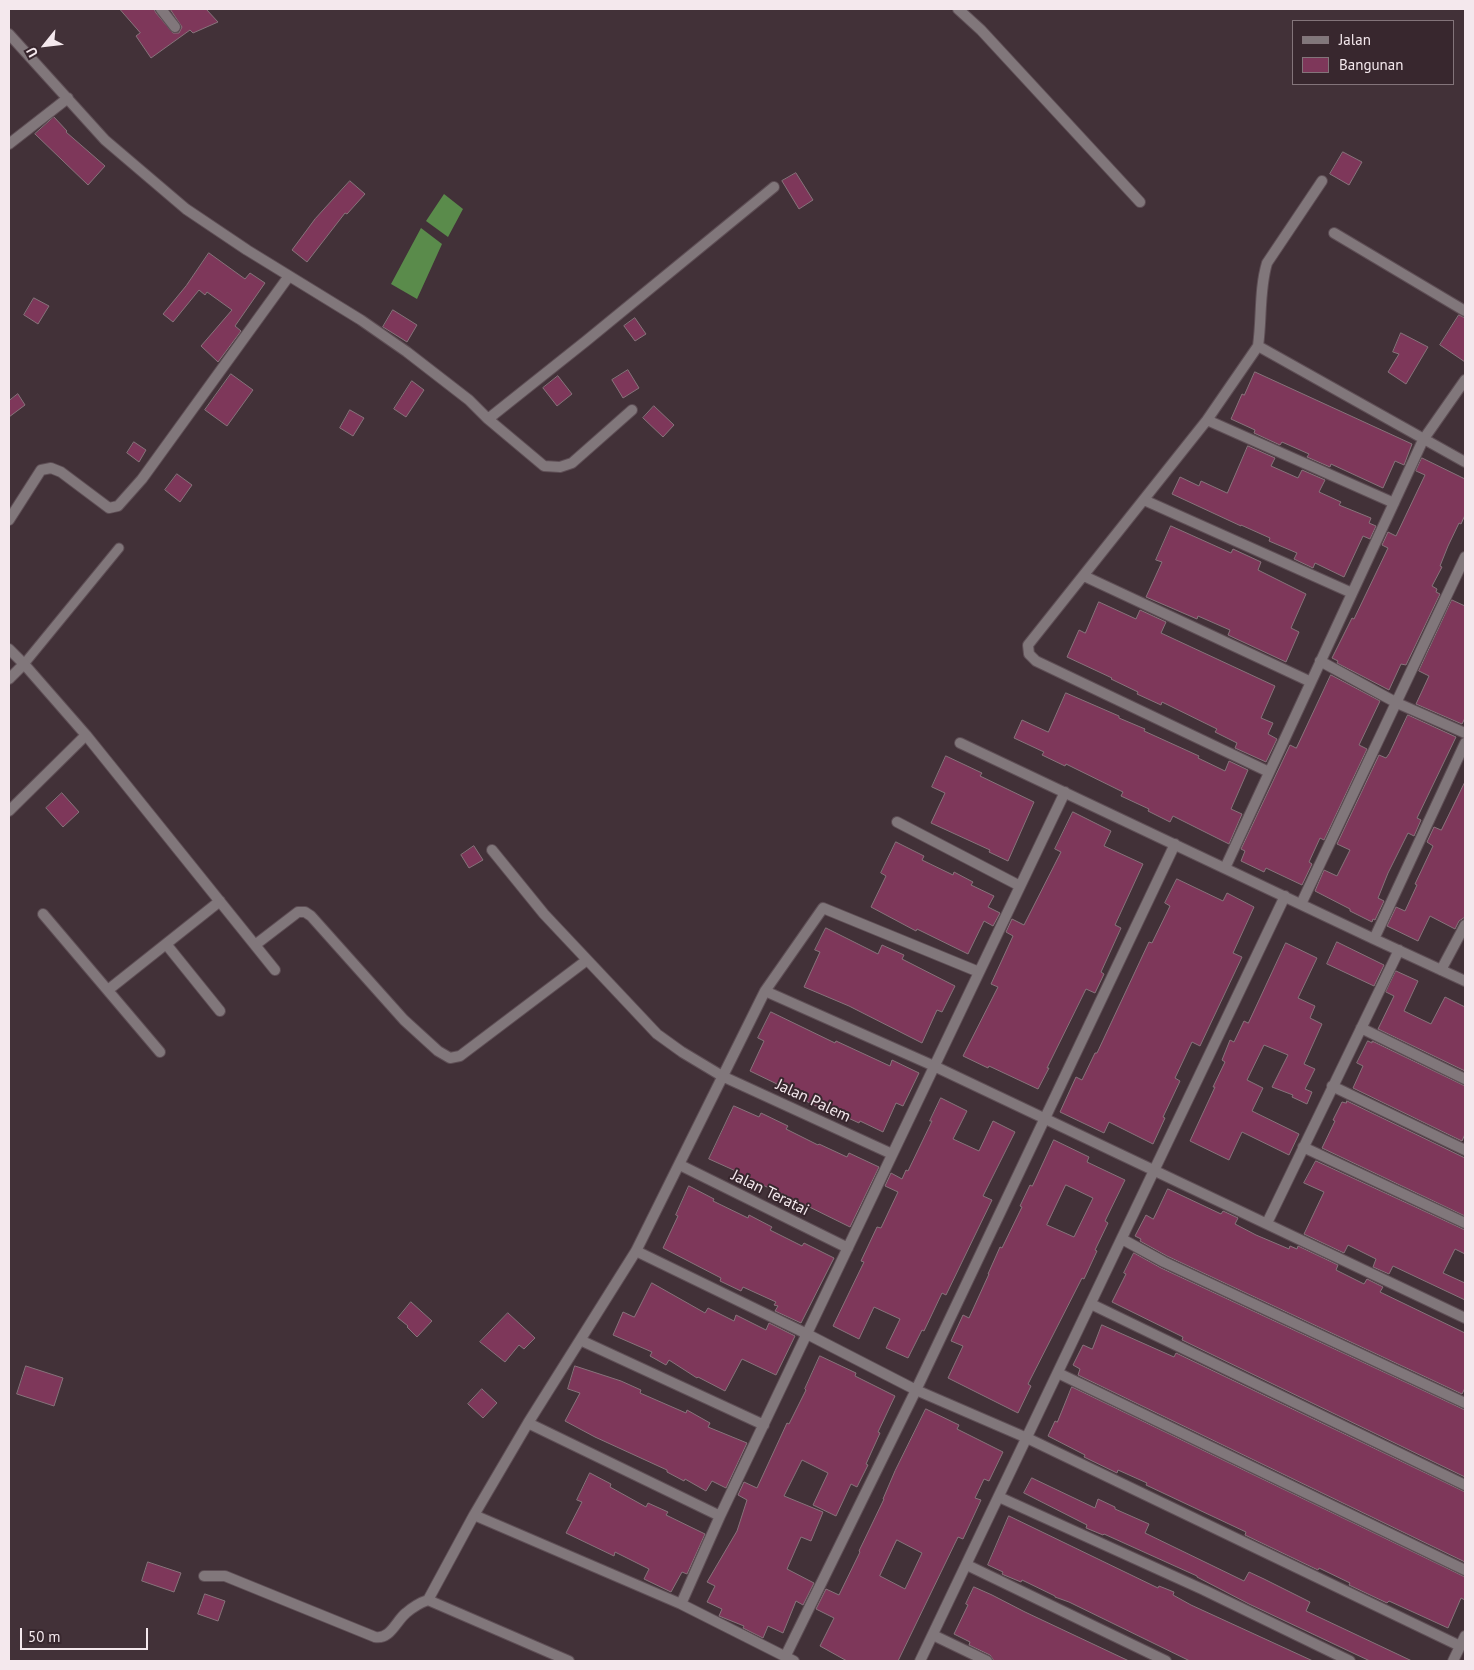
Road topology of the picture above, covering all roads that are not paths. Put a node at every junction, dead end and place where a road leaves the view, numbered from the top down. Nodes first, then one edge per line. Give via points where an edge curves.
1 (161, 9) edge
2 (958, 9) edge
3 (175, 27) dead end
4 (9, 34) edge
5 (68, 98) junction
6 (9, 144) edge
7 (1322, 181) dead end
8 (774, 188) dead end
9 (1140, 202) dead end
10 (1334, 232) dead end
11 (289, 276) junction
12 (1465, 311) edge
13 (1258, 346) junction
14 (1465, 380) edge
15 (632, 410) dead end
16 (488, 419) junction
17 (1207, 420) junction
18 (1423, 440) junction
19 (1465, 462) edge
20 (1144, 500) junction
21 (1394, 503) junction
22 (9, 520) edge
23 (119, 548) dead end
24 (1465, 557) edge
25 (1084, 576) junction
26 (1352, 593) junction
27 (9, 649) edge
28 (1320, 661) junction
29 (24, 664) junction
30 (9, 679) edge
31 (1311, 682) junction
32 (1397, 702) junction
33 (1465, 733) edge
34 (86, 734) junction
35 (960, 743) dead end
36 (1465, 743) edge
37 (1269, 772) junction
38 (1065, 792) junction
39 (9, 811) edge
40 (897, 822) dead end
41 (1175, 844) junction
42 (492, 850) dead end
43 (1225, 868) junction
44 (1020, 886) junction
45 (1285, 896) junction
46 (220, 901) junction
47 (1301, 904) junction
48 (43, 914) dead end
49 (1465, 925) edge
50 (1374, 939) junction
51 (166, 944) junction
52 (255, 946) junction
53 (1399, 950) junction
54 (587, 960) junction
55 (275, 970) dead end
56 (1441, 970) junction
57 (979, 972) junction
58 (1465, 981) edge
59 (108, 990) junction
60 (764, 991) junction
61 (220, 1011) dead end
62 (1362, 1028) junction
63 (160, 1052) dead end
64 (934, 1066) junction
65 (722, 1076) junction
66 (1465, 1078) edge
67 (1332, 1086) junction
68 (1045, 1119) junction
69 (1303, 1147) junction
70 (1465, 1150) edge
71 (892, 1154) junction
72 (680, 1164) junction
73 (1155, 1169) junction
74 (1267, 1223) junction
75 (1465, 1223) edge
76 (1122, 1239) junction
77 (848, 1248) junction
78 (636, 1251) junction
79 (1091, 1304) junction
80 (1465, 1318) edge
81 (807, 1334) junction
82 (580, 1340) junction
83 (1058, 1373) junction
84 (916, 1390) junction
85 (1465, 1403) edge
86 (528, 1423) junction
87 (764, 1425) junction
88 (1027, 1438) junction
89 (1465, 1485) edge
90 (998, 1497) junction
91 (474, 1515) junction
92 (720, 1516) junction
93 (966, 1565) junction
94 (1465, 1570) edge
95 (204, 1576) dead end
96 (428, 1600) junction
97 (681, 1604) junction
98 (932, 1635) junction
99 (1465, 1636) edge
100 (1460, 1646) junction
101 (789, 1659) edge
102 (569, 1661) edge
103 (920, 1661) edge
104 (986, 1661) edge
105 (1166, 1661) edge
106 (1350, 1661) edge
107 (1453, 1661) edge

1 - 3 street
2 - 9 street
4 - 5 street
5 - 6 street
5 - 11 street via 105,140 186,209
7 - 13 street via 1267,263 1260,302
8 - 16 street
10 - 12 street
11 - 16 street via 407,352
11 - 22 street via 148,472 118,506 109,508 51,468 42,470
13 - 17 street
13 - 18 street
14 - 18 street
15 - 16 street via 572,463 560,467 544,466
17 - 20 street
17 - 21 street
18 - 19 street
18 - 21 street
20 - 25 street
20 - 26 street
21 - 26 street
23 - 29 lane
24 - 32 street
25 - 31 street
25 - 37 street via 1028,645 1029,654 1036,661
26 - 28 street
27 - 29 street
28 - 31 street
28 - 32 street
29 - 30 street
29 - 34 street
31 - 37 street
32 - 33 street
32 - 47 street
34 - 39 street
34 - 46 street
35 - 38 street
36 - 50 street
37 - 43 street
38 - 41 street
38 - 44 street
40 - 44 street
41 - 43 street
41 - 68 street
42 - 54 street, Jalan Palem
43 - 45 street
44 - 57 street
45 - 47 street
45 - 73 street
46 - 51 street
46 - 52 street
47 - 50 street
48 - 59 street
49 - 56 street
50 - 53 street
51 - 59 street
51 - 61 street
52 - 54 street via 298,912 305,912 404,1020 438,1052 450,1058 460,1056
52 - 55 street
53 - 56 street
53 - 62 street
54 - 65 street, Jalan Palem via 656,1034
56 - 58 street
57 - 60 street via 823,908
57 - 64 street
59 - 63 street
60 - 64 street
60 - 65 street
62 - 66 street
62 - 67 street
64 - 68 street
64 - 71 street
65 - 71 street, Jalan Palem
65 - 72 street
67 - 69 street
67 - 70 street
68 - 73 street
68 - 84 street
69 - 74 street
69 - 75 street
71 - 77 street
72 - 77 street, Jalan Teratai
72 - 78 street
73 - 74 street
73 - 76 street
74 - 80 street
76 - 79 street
76 - 85 street via 1164,1262
77 - 81 street
78 - 81 street
78 - 82 street
79 - 83 street
79 - 89 street
81 - 84 street
81 - 87 street
82 - 86 street
82 - 87 street
83 - 88 street
83 - 94 street
84 - 88 street
84 - 101 street
86 - 91 street
86 - 92 street
87 - 92 street
88 - 90 street
88 - 100 street
90 - 93 street
90 - 106 street via 1204,1590
91 - 96 street
91 - 97 street
92 - 97 street
93 - 98 street
93 - 105 street
95 - 96 street via 225,1576 380,1638 416,1604
96 - 102 street
97 - 101 street
98 - 103 street
98 - 104 street
99 - 100 street
100 - 107 street

